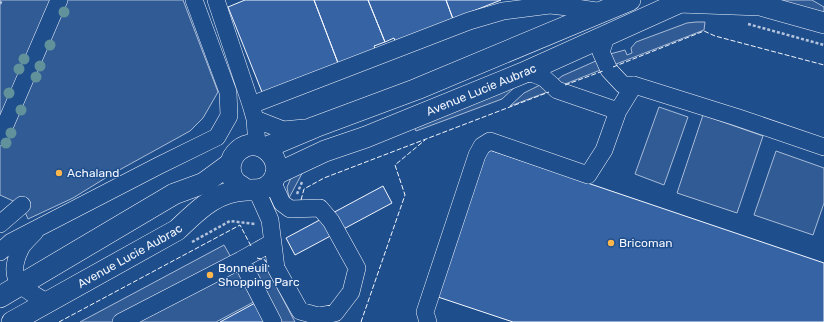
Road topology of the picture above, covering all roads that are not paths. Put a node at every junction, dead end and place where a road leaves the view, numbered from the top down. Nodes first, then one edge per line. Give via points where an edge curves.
1 (59, 0) edge
2 (194, 0) edge
3 (216, 0) edge
4 (630, 0) edge
5 (681, 1) edge
6 (603, 12) junction
7 (824, 23) edge
8 (607, 34) junction
9 (523, 73) junction
10 (634, 86) junction
11 (618, 111) junction
12 (253, 112) junction
13 (314, 127) junction
14 (0, 137) edge
15 (261, 146) junction
16 (824, 147) edge
17 (230, 164) junction
18 (263, 184) junction
19 (22, 205) dead end
20 (0, 224) edge
21 (40, 228) junction
22 (273, 242) junction
23 (0, 252) edge
24 (241, 260) junction
25 (21, 285) junction
26 (0, 297) edge
27 (47, 303) junction
28 (12, 322) edge
29 (121, 322) edge
30 (273, 322) edge
31 (428, 322) edge

1 - 14 street
2 - 21 street via 228,92 229,116 217,137
3 - 12 street
4 - 6 main road, Avenue Lucie Aubrac
5 - 7 main road via 760,5
5 - 8 main road, Avenue Lucie Aubrac
6 - 12 street via 550,5 503,11 469,21
6 - 13 main road, Avenue Lucie Aubrac via 417,89
8 - 9 main road, Avenue Lucie Aubrac
8 - 10 street via 602,52 608,70 622,84
9 - 11 street via 544,78 556,90
9 - 18 main road, Avenue Lucie Aubrac via 325,151
10 - 11 street
10 - 16 street
11 - 31 street via 604,150 588,175 490,142 482,146 425,312
12 - 13 street via 283,130
12 - 15 street
13 - 15 main road, Avenue Lucie Aubrac
15 - 17 main road, Avenue Lucie Aubrac via 248,145 239,149
15 - 18 main road via 271,153 276,166
17 - 18 main road via 231,175 236,183
17 - 25 main road, Avenue Lucie Aubrac via 204,182 174,194
18 - 22 street
18 - 22 street via 290,209 320,208 331,221 357,268 351,292 335,313 318,316 300,311 276,268
18 - 27 main road, Avenue Lucie Aubrac via 213,200 177,230
19 - 20 street
21 - 23 street via 11,242
21 - 25 street via 23,245 16,260 15,272
22 - 24 street
24 - 29 street
24 - 30 street
25 - 26 main road, Avenue Lucie Aubrac
25 - 27 street
27 - 28 main road, Avenue Lucie Aubrac

